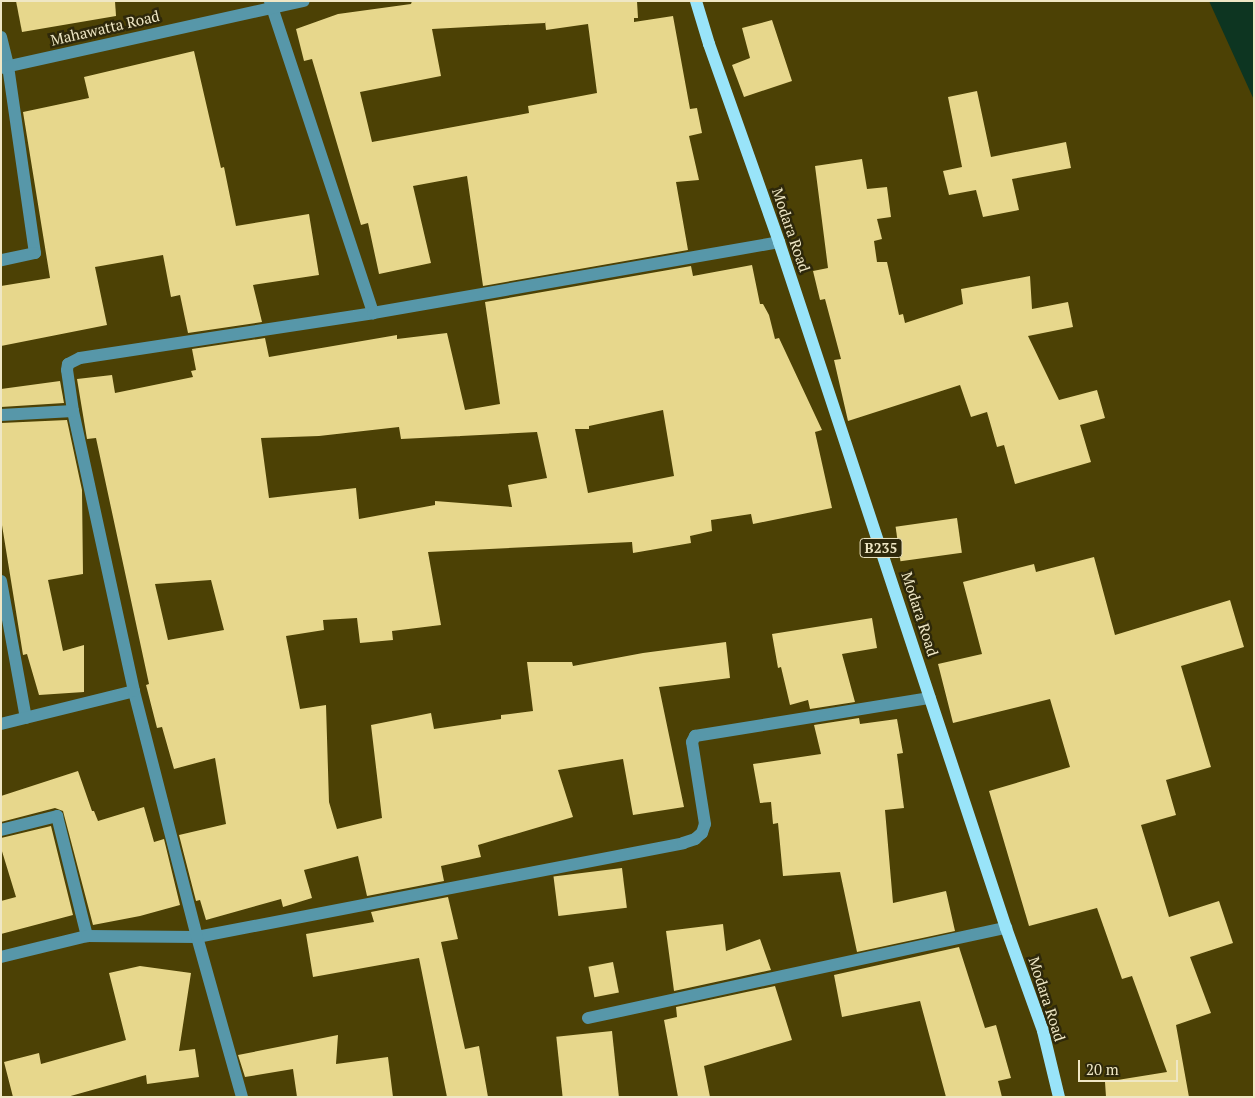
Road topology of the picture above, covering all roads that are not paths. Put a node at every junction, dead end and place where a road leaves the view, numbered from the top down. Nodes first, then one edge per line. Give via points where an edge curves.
1 (304, 1) edge
2 (696, 1) edge
3 (271, 4) edge
4 (1, 37) edge
5 (5, 67) edge
6 (779, 242) junction
7 (1, 260) edge
8 (373, 313) junction
9 (73, 411) junction
10 (1, 415) edge
11 (1, 581) edge
12 (134, 691) junction
13 (930, 698) junction
14 (26, 718) junction
15 (1, 724) edge
16 (1, 830) edge
17 (1006, 928) junction
18 (87, 936) junction
19 (197, 938) junction
20 (1, 957) edge
21 (588, 1018) dead end
22 (242, 1097) edge
23 (1059, 1097) edge

1 - 3 street, Mahawatta Road
2 - 6 main road, Modara Road / B235
3 - 5 street, Mahawatta Road
3 - 8 street
4 - 5 street
5 - 7 street via 35,253
6 - 8 street
6 - 13 main road, Modara Road / B235
8 - 9 street via 72,360 67,370
9 - 10 street
9 - 12 street
11 - 14 street
12 - 14 street
12 - 19 street
13 - 17 main road, Modara Road / B235
13 - 19 street via 695,736 692,742 705,824 695,839
14 - 15 street
16 - 18 street via 57,816
17 - 21 street
17 - 23 main road, Modara Road / B235 via 1042,1032
18 - 19 street
18 - 20 street
19 - 22 street

